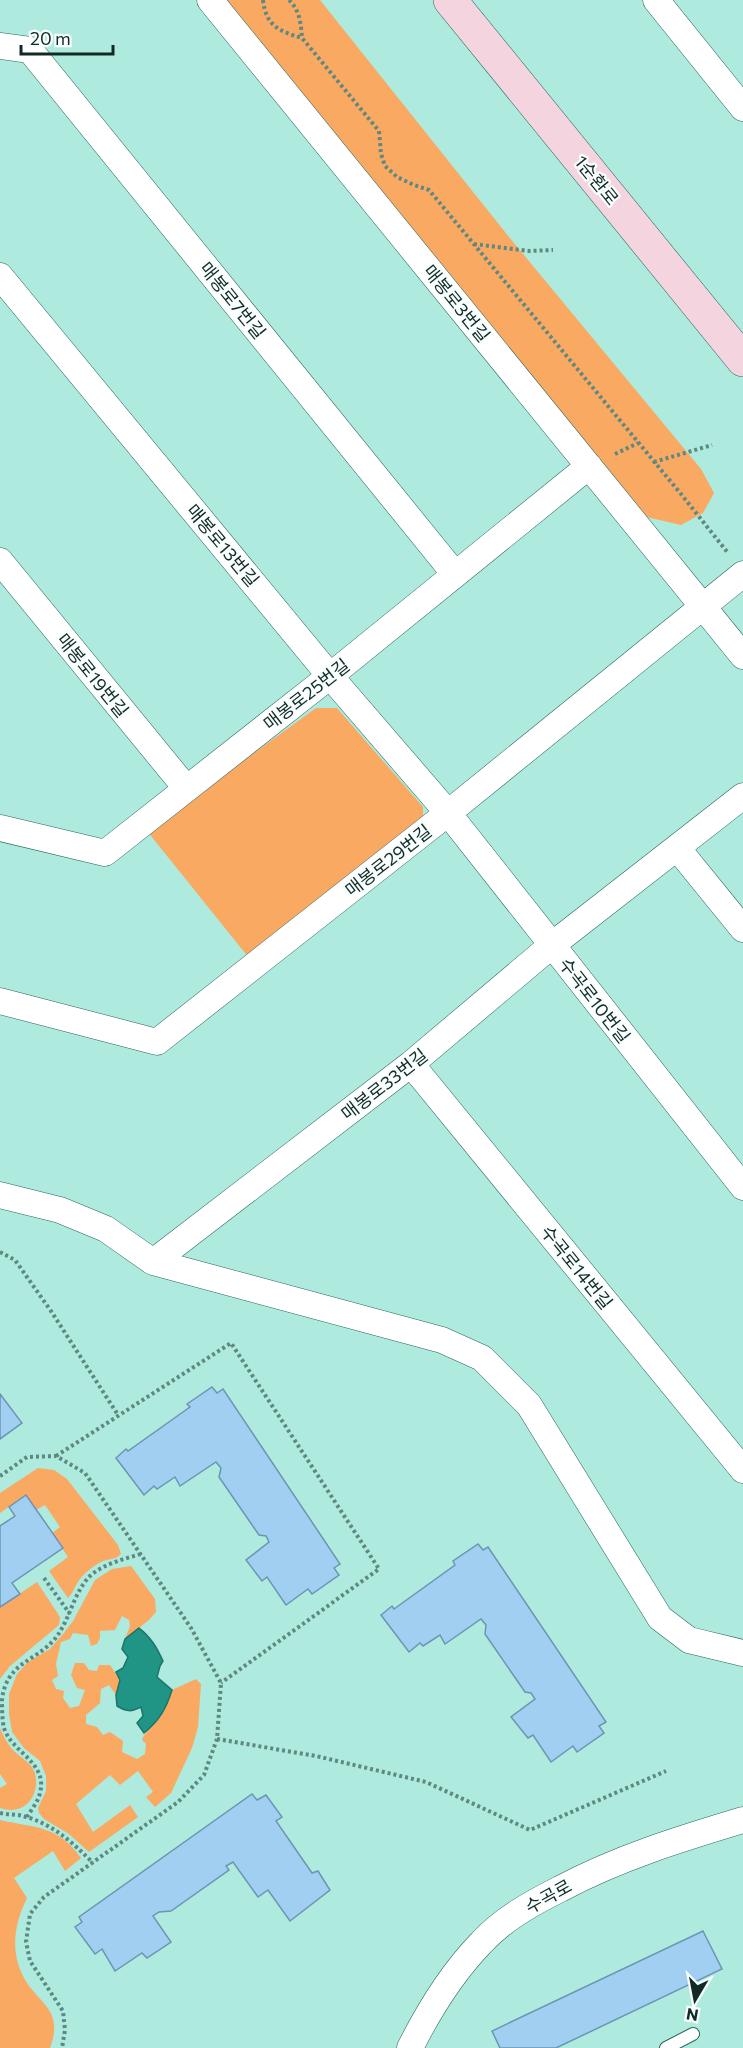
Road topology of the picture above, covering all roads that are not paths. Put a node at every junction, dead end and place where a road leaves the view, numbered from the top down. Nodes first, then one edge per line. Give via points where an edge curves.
1 (210, 0) edge
2 (450, 0) edge
3 (656, 0) edge
4 (0, 46) edge
5 (743, 108) edge
6 (0, 276) edge
7 (743, 360) edge
8 (589, 466) junction
9 (0, 561) edge
10 (736, 565) edge
11 (454, 573) junction
12 (703, 607) junction
13 (743, 656) edge
14 (330, 676) junction
15 (186, 788) junction
16 (743, 796) edge
17 (448, 813) junction
18 (0, 828) edge
19 (678, 849) junction
20 (743, 929) edge
21 (552, 945) junction
22 (0, 1001) edge
23 (411, 1064) junction
24 (743, 1187) edge
25 (0, 1195) edge
26 (153, 1262) junction
27 (743, 1470) edge
28 (743, 1653) edge
29 (743, 1820) edge
30 (693, 2034) dead end
31 (410, 2048) edge
32 (666, 2048) edge

1 - 8 street, 매봉로3번길
2 - 7 main road, 1순환로
3 - 5 street
4 - 11 street, 매봉로7번길 via 30,50
6 - 14 street, 매봉로13번길
8 - 11 street, 매봉로25번길
8 - 12 street, 매봉로3번길
9 - 15 street, 매봉로19번길
10 - 12 street, 매봉로29번길
11 - 14 street, 매봉로25번길
12 - 13 street, 매봉로3번길
12 - 17 street, 매봉로29번길
14 - 15 street, 매봉로25번길
14 - 17 street, 매봉로13번길
15 - 18 street, 매봉로25번길 via 105,853
16 - 19 street, 매봉로33번길
17 - 21 street, 수곡로10번길
17 - 22 street, 매봉로29번길 via 157,1042
19 - 20 street
19 - 21 street, 매봉로33번길
21 - 23 street, 매봉로33번길
21 - 24 street, 수곡로10번길
23 - 26 street, 매봉로33번길
23 - 27 street, 수곡로14번길
25 - 26 street via 60,1210 106,1229
26 - 28 street via 442,1340 482,1358 529,1405 660,1618 689,1640
29 - 31 street, 수곡로 via 594,1871 525,1907 482,1942 450,1979
30 - 32 lane

